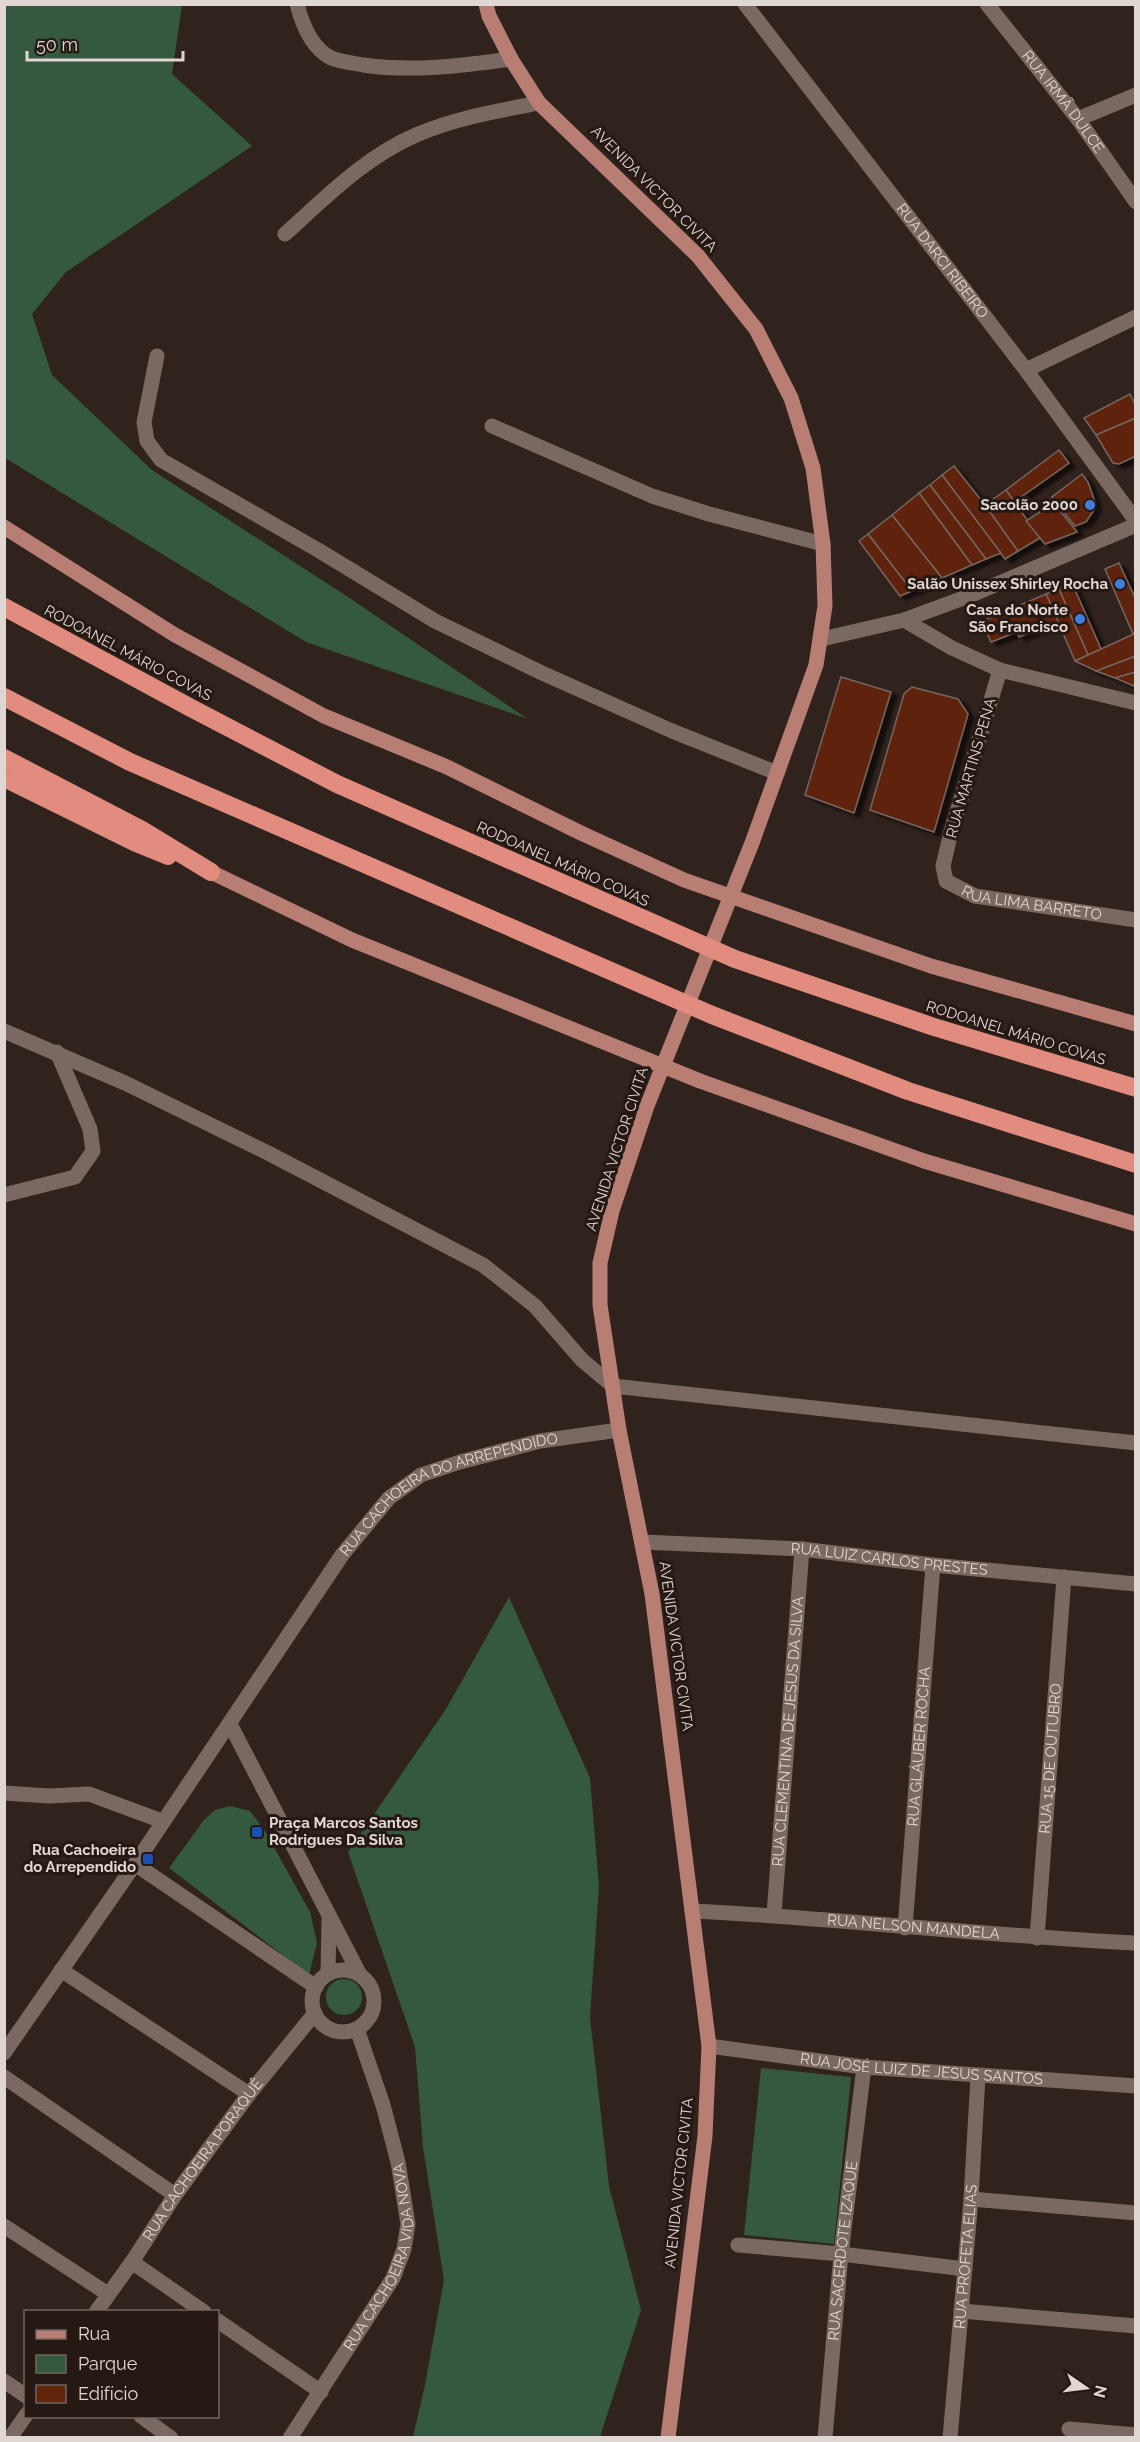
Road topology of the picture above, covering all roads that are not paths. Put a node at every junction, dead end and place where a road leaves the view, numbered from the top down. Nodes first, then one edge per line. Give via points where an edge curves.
1 (297, 4) edge
2 (486, 4) edge
3 (745, 4) edge
4 (987, 4) edge
5 (511, 59) junction
6 (1136, 95) edge
7 (539, 103) junction
8 (1078, 120) junction
9 (1136, 202) edge
10 (285, 234) dead end
11 (1136, 317) edge
12 (157, 356) dead end
13 (1026, 370) junction
14 (492, 426) dead end
15 (1136, 523) edge
16 (4, 527) edge
17 (823, 544) junction
18 (4, 608) edge
19 (904, 620) junction
20 (822, 639) junction
21 (1000, 670) junction
22 (4, 697) edge
23 (1136, 703) edge
24 (4, 758) edge
25 (777, 772) junction
26 (4, 778) edge
27 (943, 866) joint
28 (211, 872) junction
29 (1136, 920) edge
30 (1136, 1024) edge
31 (4, 1031) edge
32 (57, 1052) junction
33 (1136, 1088) edge
34 (1136, 1164) edge
35 (4, 1195) edge
36 (1136, 1224) edge
37 (613, 1386) junction
38 (619, 1430) junction
39 (1136, 1443) edge
40 (642, 1542) junction
41 (802, 1549) junction
42 (933, 1565) junction
43 (1065, 1577) junction
44 (1136, 1584) edge
45 (230, 1724) junction
46 (4, 1793) edge
47 (162, 1821) junction
48 (135, 1864) junction
49 (692, 1911) junction
50 (774, 1914) junction
51 (329, 1919) junction
52 (905, 1928) junction
53 (1037, 1938) junction
54 (1136, 1943) edge
55 (61, 1970) junction
56 (328, 1974) junction
57 (360, 1975) junction
58 (316, 1987) junction
59 (315, 2013) junction
60 (357, 2029) junction
61 (709, 2046) junction
62 (4, 2053) edge
63 (864, 2067) junction
64 (978, 2076) junction
65 (4, 2077) edge
66 (1136, 2086) edge
67 (249, 2094) junction
68 (175, 2195) junction
69 (971, 2199) junction
70 (1136, 2213) edge
71 (4, 2226) edge
72 (738, 2245) dead end
73 (841, 2254) junction
74 (132, 2262) junction
75 (965, 2269) junction
76 (108, 2294) junction
77 (97, 2310) edge
78 (201, 2310) edge
79 (961, 2312) junction
80 (219, 2322) edge
81 (1136, 2326) edge
82 (4, 2381) edge
83 (321, 2392) junction
84 (24, 2395) edge
85 (24, 2418) edge
86 (144, 2418) edge
87 (1068, 2429) dead end
88 (1136, 2435) edge
89 (10, 2438) edge
90 (171, 2438) edge
91 (290, 2438) edge
92 (668, 2438) edge
93 (825, 2438) edge
94 (950, 2438) edge

1 - 5 street via 302,23 314,42 330,57 347,63 387,69 430,68
2 - 5 main road, AVENIDA VICTOR CIVITA
3 - 13 street, RUA DARCI RIBEIRO
4 - 8 street, RUA IRMÃ DULCE
5 - 7 main road, AVENIDA VICTOR CIVITA
6 - 8 street
7 - 10 street via 466,117 416,135 380,154
7 - 17 main road, AVENIDA VICTOR CIVITA via 698,256 756,329 790,398 813,468
8 - 9 street, RUA IRMÃ DULCE
11 - 13 street
12 - 25 street via 144,422 147,441 161,460 435,621 662,726
13 - 15 street, RUA DARCI RIBEIRO
14 - 17 street via 652,496
15 - 19 street via 969,597
16 - 30 main road via 175,635 324,716 447,767 684,880 931,966
17 - 20 main road, AVENIDA VICTOR CIVITA
18 - 33 highway, RODOANEL MÁRIO COVAS via 338,784 735,959 934,1027
19 - 20 street
19 - 21 street
20 - 25 main road, AVENIDA VICTOR CIVITA
21 - 23 street
21 - 27 street, RUA MARTINS PENA
22 - 34 highway via 130,762 712,1015 908,1091
24 - 28 highway via 142,830
25 - 37 main road, AVENIDA VICTOR CIVITA via 647,1106 612,1211 600,1263 600,1305
26 - 28 highway via 136,843
27 - 29 street, RUA LIMA BARRETO via 946,881 975,896
28 - 36 main road via 352,940 700,1081 924,1161
31 - 32 street
32 - 35 street via 90,1129 93,1150 75,1177
32 - 37 street via 268,1153 483,1265 535,1306 582,1359
37 - 38 main road, AVENIDA VICTOR CIVITA
37 - 39 street
38 - 40 main road, AVENIDA VICTOR CIVITA
38 - 45 street, RUA CACHOEIRA DO ARREPENDIDO via 540,1441 460,1462 422,1475 390,1498 342,1555
40 - 41 street, RUA LUIZ CARLOS PRESTES
40 - 49 main road, AVENIDA VICTOR CIVITA
41 - 42 street, RUA LUIZ CARLOS PRESTES
41 - 50 street, RUA CLEMENTINA DE JESUS DA SILVA
42 - 43 street, RUA LUIZ CARLOS PRESTES
42 - 52 street, RUA GLÁUBER ROCHA
43 - 44 street, RUA LUIZ CARLOS PRESTES
43 - 53 street, RUA 15 DE OUTUBRO
45 - 47 street, RUA CACHOEIRA DO ARREPENDIDO
45 - 51 street
46 - 47 street via 89,1794
47 - 48 street, RUA CACHOEIRA DO ARREPENDIDO
48 - 55 street, RUA CACHOEIRA DO ARREPENDIDO
48 - 58 street
49 - 50 street, RUA NELSON MANDELA
49 - 61 main road, AVENIDA VICTOR CIVITA
50 - 52 street, RUA NELSON MANDELA
51 - 56 street
51 - 57 street
52 - 53 street, RUA NELSON MANDELA
53 - 54 street, RUA NELSON MANDELA
55 - 62 street, RUA CACHOEIRA DO ARREPENDIDO
55 - 67 street
56 - 57 street via 343,1970
56 - 58 street
57 - 60 street via 374,1998 370,2016
58 - 59 street via 312,2000
59 - 60 street via 332,2030
59 - 67 street, RUA CACHOEIRA PORAQUÊ
60 - 83 street, RUA CACHOEIRA VIDA NOVA via 398,2162 408,2224 393,2278
61 - 63 street, RUA JOSÉ LUIZ DE JESUS SANTOS
61 - 92 main road, AVENIDA VICTOR CIVITA via 705,2136
63 - 64 street, RUA JOSÉ LUIZ DE JESUS SANTOS
63 - 73 street, RUA SACERDOTE IZAQUE
64 - 66 street, RUA JOSÉ LUIZ DE JESUS SANTOS
64 - 69 street, RUA PROFETA ELIAS
65 - 68 street
67 - 68 street, RUA CACHOEIRA PORAQUÊ
68 - 74 street, RUA CACHOEIRA PORAQUÊ
69 - 70 street
69 - 75 street, RUA PROFETA ELIAS
71 - 76 street
72 - 73 street
73 - 75 street
73 - 93 street, RUA SACERDOTE IZAQUE
74 - 76 street, RUA CACHOEIRA PORAQUÊ
74 - 78 street
75 - 79 street, RUA PROFETA ELIAS
76 - 77 street, RUA CACHOEIRA PORAQUÊ
79 - 81 street
79 - 94 street, RUA PROFETA ELIAS
80 - 83 street
82 - 84 street
83 - 91 street, RUA CACHOEIRA VIDA NOVA
85 - 89 street
86 - 90 street
87 - 88 street

